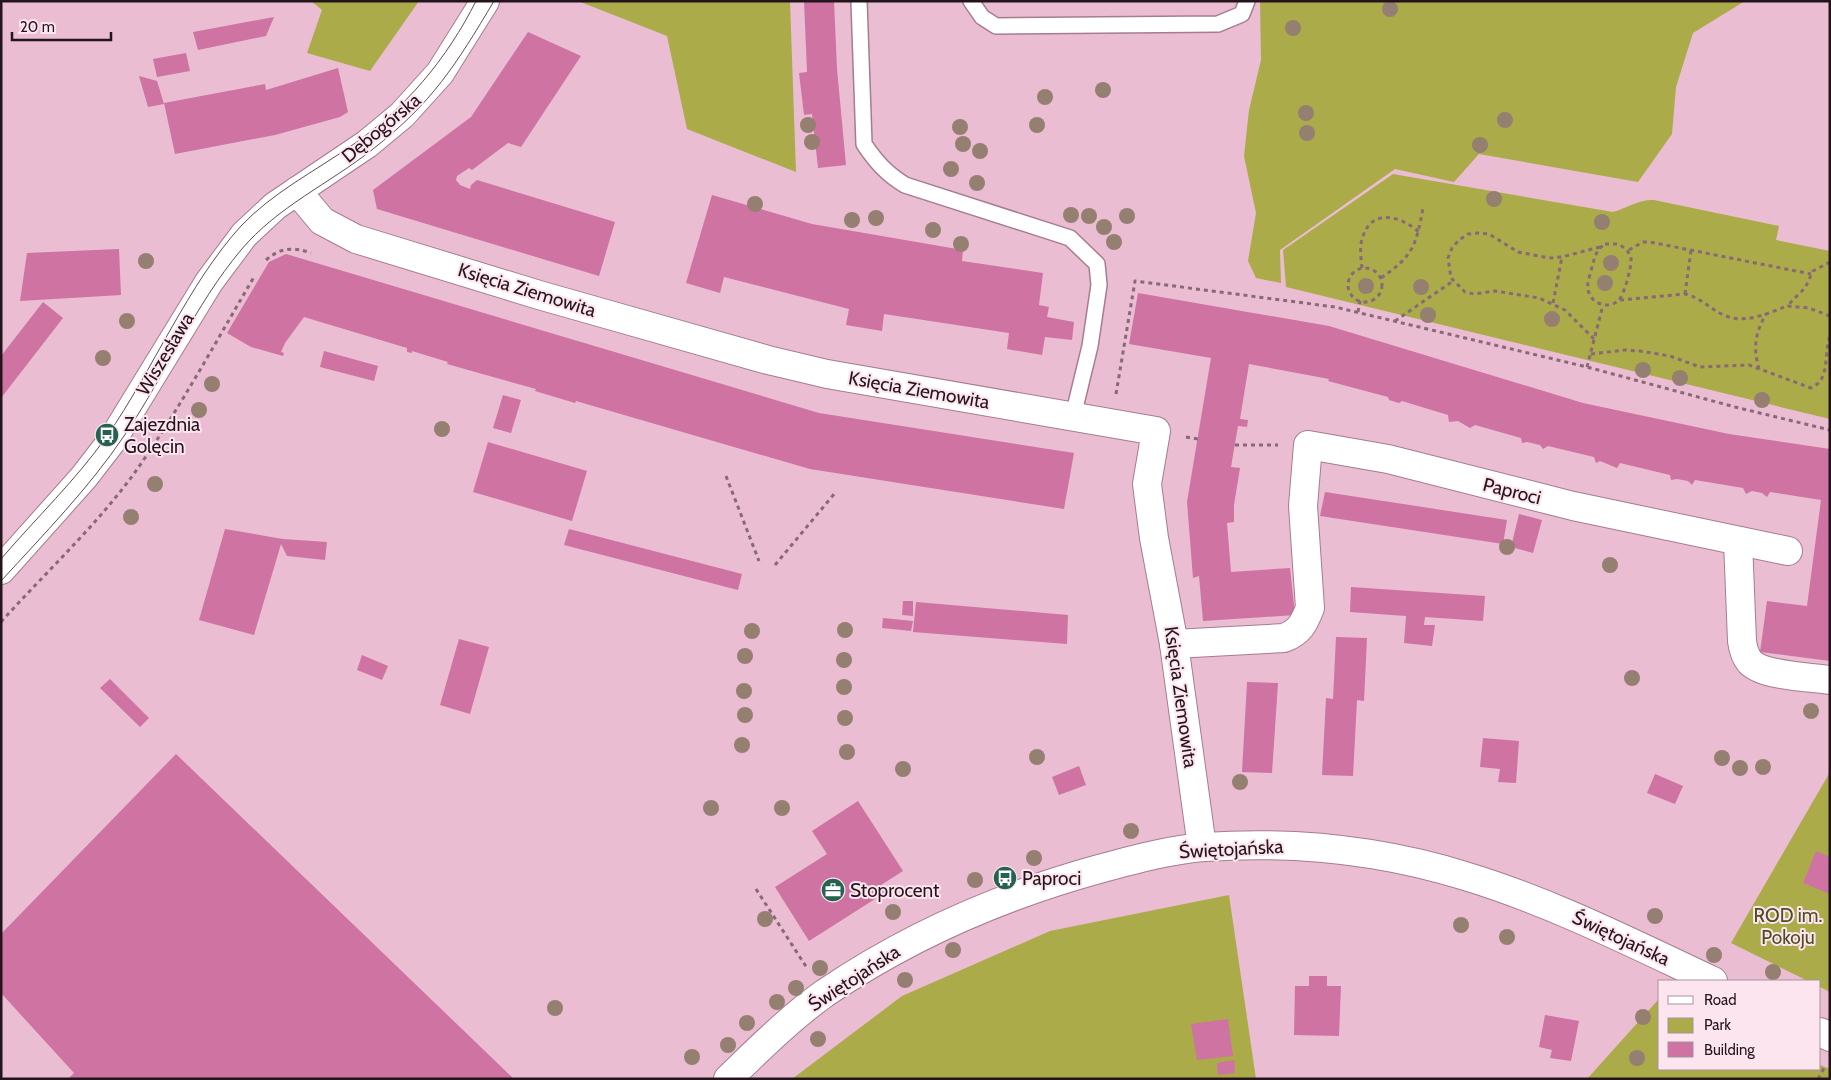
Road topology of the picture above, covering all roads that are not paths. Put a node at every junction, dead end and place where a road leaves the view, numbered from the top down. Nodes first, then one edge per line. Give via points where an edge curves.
1 (485, 1) edge
2 (859, 1) edge
3 (971, 1) edge
4 (1247, 1) edge
5 (297, 191) junction
6 (1073, 416) junction
7 (1738, 541) junction
8 (1788, 551) dead end
9 (1, 570) edge
10 (1174, 644) junction
11 (1830, 680) edge
12 (1202, 848) junction
13 (1711, 980) edge
14 (728, 1079) edge

1 - 5 street, Dębogórska via 444,68 410,107 367,144
2 - 6 lane via 864,144 876,163 905,186 1070,238 1096,264 1099,285 1090,346
3 - 4 lane via 982,17 996,26 1218,24 1242,14
5 - 6 street, Księcia Ziemowita via 322,222 339,232 538,294 827,374
5 - 9 street, Wiszesława via 266,214 231,250 110,442 84,477
6 - 10 street, Księcia Ziemowita via 1156,431 1147,484
7 - 8 street, Paproci
7 - 10 street, Paproci via 1573,506 1388,459 1308,445 1304,506 1310,608 1304,624 1296,634 1284,638
7 - 11 street via 1742,641 1750,662 1767,671
10 - 12 street, Księcia Ziemowita
12 - 13 street, Świętojańska via 1298,845 1383,856 1464,875 1539,901
12 - 14 street, Świętojańska via 1137,858 1076,876 996,902 930,931 878,959 823,995 765,1042

